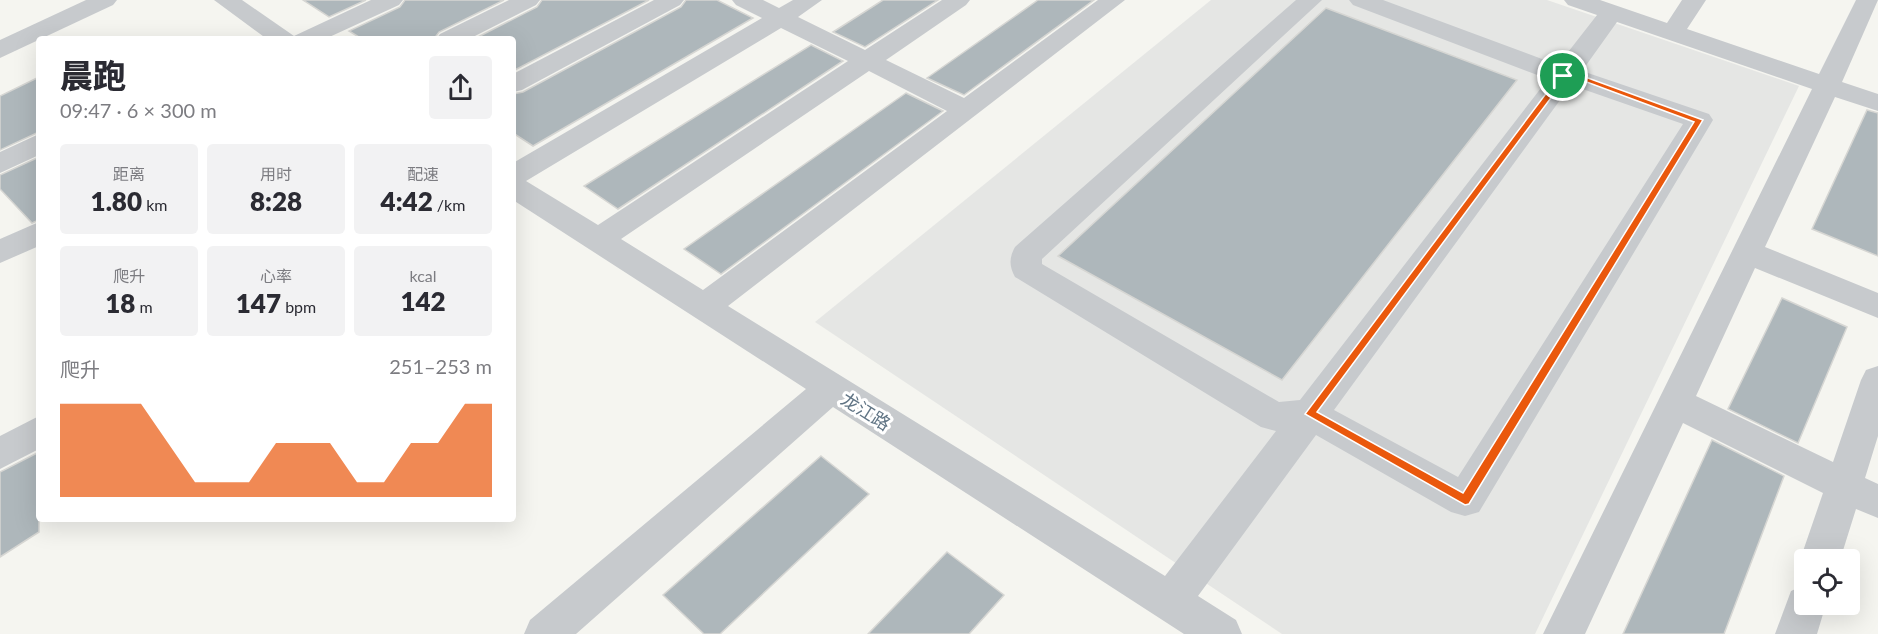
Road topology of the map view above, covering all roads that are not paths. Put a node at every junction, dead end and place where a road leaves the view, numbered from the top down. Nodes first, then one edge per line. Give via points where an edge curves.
1 (105, 0) edge
2 (391, 0) edge
3 (528, 0) edge
4 (672, 0) edge
5 (744, 0) edge
6 (810, 0) edge
7 (958, 0) edge
8 (1113, 0) edge
9 (1310, 0) edge
10 (1361, 0) edge
11 (1576, 0) edge
12 (1694, 0) edge
13 (1868, 0) edge
14 (238, 2) edge
15 (1612, 12) junction
16 (780, 18) junction
17 (1672, 33) junction
18 (280, 36) edge
19 (312, 36) edge
20 (455, 36) edge
21 (0, 50) edge
22 (867, 61) junction
23 (1563, 76) junction
24 (516, 82) edge
25 (1827, 86) junction
26 (1878, 103) edge
27 (967, 110) junction
28 (36, 145) edge
29 (0, 164) edge
30 (516, 174) edge
31 (516, 188) edge
32 (36, 235) edge
33 (598, 240) junction
34 (0, 252) edge
35 (1746, 252) junction
36 (1878, 306) edge
37 (704, 307) junction
38 (1878, 380) edge
39 (831, 388) junction
40 (1676, 403) junction
41 (1310, 414) junction
42 (36, 433) edge
43 (0, 454) edge
44 (1844, 485) junction
45 (1878, 502) edge
46 (1824, 549) edge
47 (1170, 601) junction
48 (1802, 615) edge
49 (545, 634) edge
50 (1221, 634) edge
51 (1564, 634) edge
52 (1796, 634) edge

1 - 21 street
2 - 19 street
3 - 20 street
4 - 24 street
5 - 16 street
6 - 16 street
7 - 22 street
8 - 27 street
9 - 41 street via 1026,255 1026,269 1274,417
10 - 23 street
11 - 15 street
12 - 17 street
13 - 25 street
14 - 18 street
15 - 17 street
15 - 23 street
16 - 22 street
16 - 30 street
17 - 25 street
22 - 27 street
22 - 33 street
23 - 41 street
23 - 41 street via 1585,79 1699,120 1465,500
25 - 26 street
25 - 35 street
27 - 37 street
28 - 29 street
31 - 33 street, 龙江路
32 - 34 street
33 - 37 street, 龙江路
35 - 36 street
35 - 40 street
37 - 39 street, 龙江路
38 - 44 street
39 - 47 street, 龙江路
39 - 49 street
40 - 44 street
40 - 51 street
41 - 47 street
42 - 43 street
44 - 45 street
44 - 46 street
47 - 50 street, 龙江路
48 - 52 street

